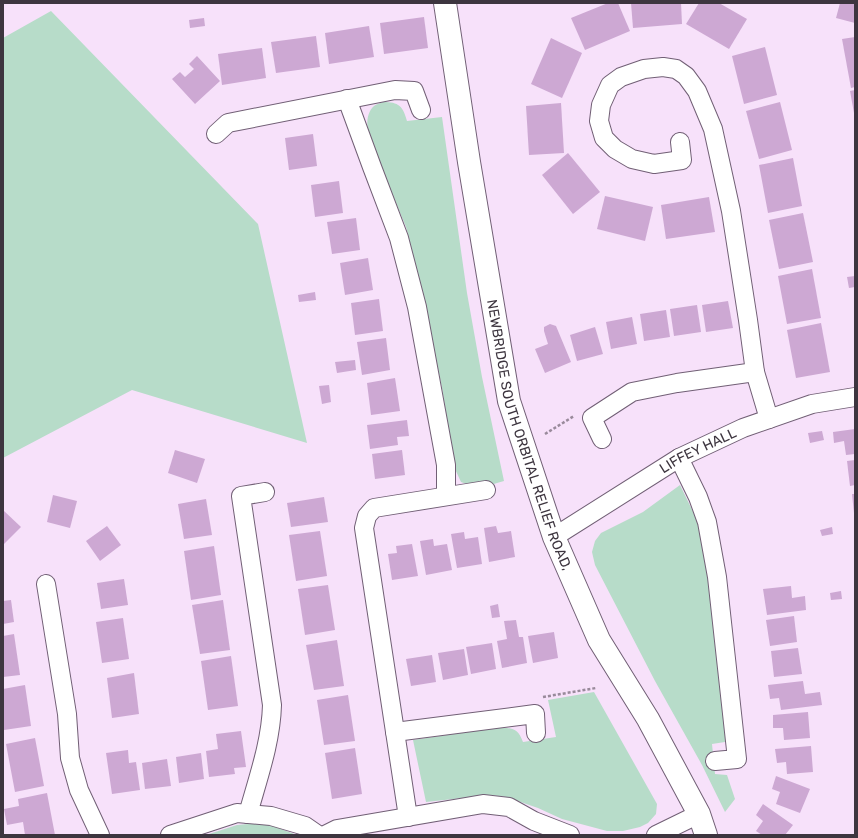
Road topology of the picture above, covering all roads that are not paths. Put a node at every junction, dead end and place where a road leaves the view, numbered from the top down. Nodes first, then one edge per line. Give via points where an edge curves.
1 (445, 3) edge
2 (347, 99) junction
3 (420, 110) dead end
4 (216, 134) dead end
5 (680, 142) dead end
6 (755, 372) junction
7 (855, 397) edge
8 (769, 419) junction
9 (602, 439) dead end
10 (679, 458) junction
11 (486, 490) dead end
12 (265, 492) dead end
13 (446, 496) junction
14 (554, 537) junction
15 (46, 584) dead end
16 (395, 732) junction
17 (536, 733) dead end
18 (715, 761) dead end
19 (248, 814) junction
20 (699, 814) junction
21 (408, 817) junction
22 (532, 828) edge
23 (100, 835) edge
24 (170, 835) edge
25 (318, 835) edge
26 (326, 835) edge
27 (570, 835) edge
28 (656, 835) edge
29 (706, 835) edge

1 - 14 street, NEWBRIDGE SOUTH ORBITAL RELIEF ROAD, via 509,401
2 - 3 street via 395,90 414,91
2 - 4 street via 228,123
2 - 13 street via 399,238 417,307 446,465
5 - 6 street via 682,160 654,164 632,159 615,149 604,138 599,121 601,105 610,85 621,77 663,66 676,69 686,76 697,91 713,129 731,211
6 - 8 street
6 - 9 street via 632,392 592,418
7 - 8 street, LIFFEY HALL via 812,404
8 - 10 street, LIFFEY HALL via 743,428
10 - 14 street, LIFFEY HALL
10 - 18 street via 705,516 717,577 737,759
11 - 13 street
12 - 19 street via 241,496 272,705 272,724
13 - 16 street via 374,508 367,516 364,528
14 - 20 street, NEWBRIDGE SOUTH ORBITAL RELIEF ROAD, via 599,640 648,719
15 - 23 street via 67,714 70,758 79,790
16 - 17 street via 535,714
16 - 21 street
19 - 24 street via 237,813
19 - 25 street via 271,816 305,826
20 - 28 street
20 - 29 street, NEWBRIDGE SOUTH ORBITAL RELIEF ROAD,
21 - 22 street via 483,804 509,806
21 - 26 street via 338,829
22 - 27 street

